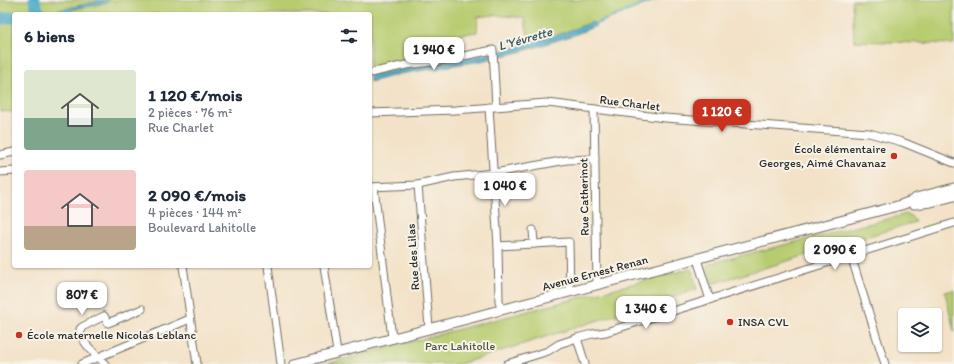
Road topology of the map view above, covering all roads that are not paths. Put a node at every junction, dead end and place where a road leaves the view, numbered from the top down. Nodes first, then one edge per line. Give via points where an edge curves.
1 (372, 73) edge
2 (493, 106) junction
3 (594, 109) junction
4 (372, 113) edge
5 (12, 152) edge
6 (0, 155) edge
7 (595, 159) junction
8 (954, 163) edge
9 (12, 171) edge
10 (0, 172) edge
11 (494, 173) junction
12 (418, 185) junction
13 (372, 187) edge
14 (954, 188) edge
15 (954, 196) edge
16 (902, 205) junction
17 (954, 224) edge
18 (533, 230) dead end
19 (534, 244) junction
20 (498, 246) junction
21 (851, 256) junction
22 (697, 259) junction
23 (183, 268) edge
24 (268, 268) edge
25 (324, 268) edge
26 (597, 285) junction
27 (570, 292) junction
28 (710, 300) junction
29 (142, 309) dead end
30 (502, 310) junction
31 (190, 319) junction
32 (429, 328) junction
33 (392, 338) junction
34 (577, 338) junction
35 (337, 352) junction
36 (99, 358) junction
37 (82, 364) edge
38 (105, 364) edge
39 (197, 364) edge
40 (281, 364) edge
41 (295, 364) edge
42 (507, 364) edge
43 (585, 364) edge
44 (885, 364) edge

1 - 2 street via 406,65 493,54
2 - 3 street, Rue Charlet via 546,103
2 - 4 street, Rue Charlet
2 - 11 street
3 - 7 street, Rue Catherinot
3 - 8 street, Rue Charlet via 706,122 869,133 902,142
5 - 6 street
7 - 11 street via 567,160
7 - 26 street, Rue Catherinot
9 - 10 street
11 - 12 street via 454,177
11 - 20 street
12 - 13 street
12 - 32 street, Rue des Lilas
13 - 33 street
14 - 16 main road, Avenue Ernest Renan via 904,200
15 - 16 main road, Avenue Ernest Renan
16 - 22 main road, Avenue Ernest Renan
17 - 21 street
18 - 19 street
19 - 20 street
19 - 27 street via 569,242
20 - 30 street via 499,302
21 - 28 street
21 - 44 street
22 - 26 main road, Avenue Ernest Renan
22 - 28 street
23 - 31 street
24 - 40 street
25 - 35 street
26 - 27 main road, Avenue Ernest Renan
27 - 30 main road, Avenue Ernest Renan
28 - 34 street via 606,332
29 - 36 street via 108,323 104,316 82,326 80,334
30 - 32 main road, Avenue Ernest Renan
31 - 36 street
31 - 39 street
32 - 33 main road, Avenue Ernest Renan
33 - 35 main road, Avenue Ernest Renan
34 - 42 street via 548,351
34 - 43 street
35 - 41 main road, Avenue Ernest Renan
36 - 37 street
36 - 38 street

